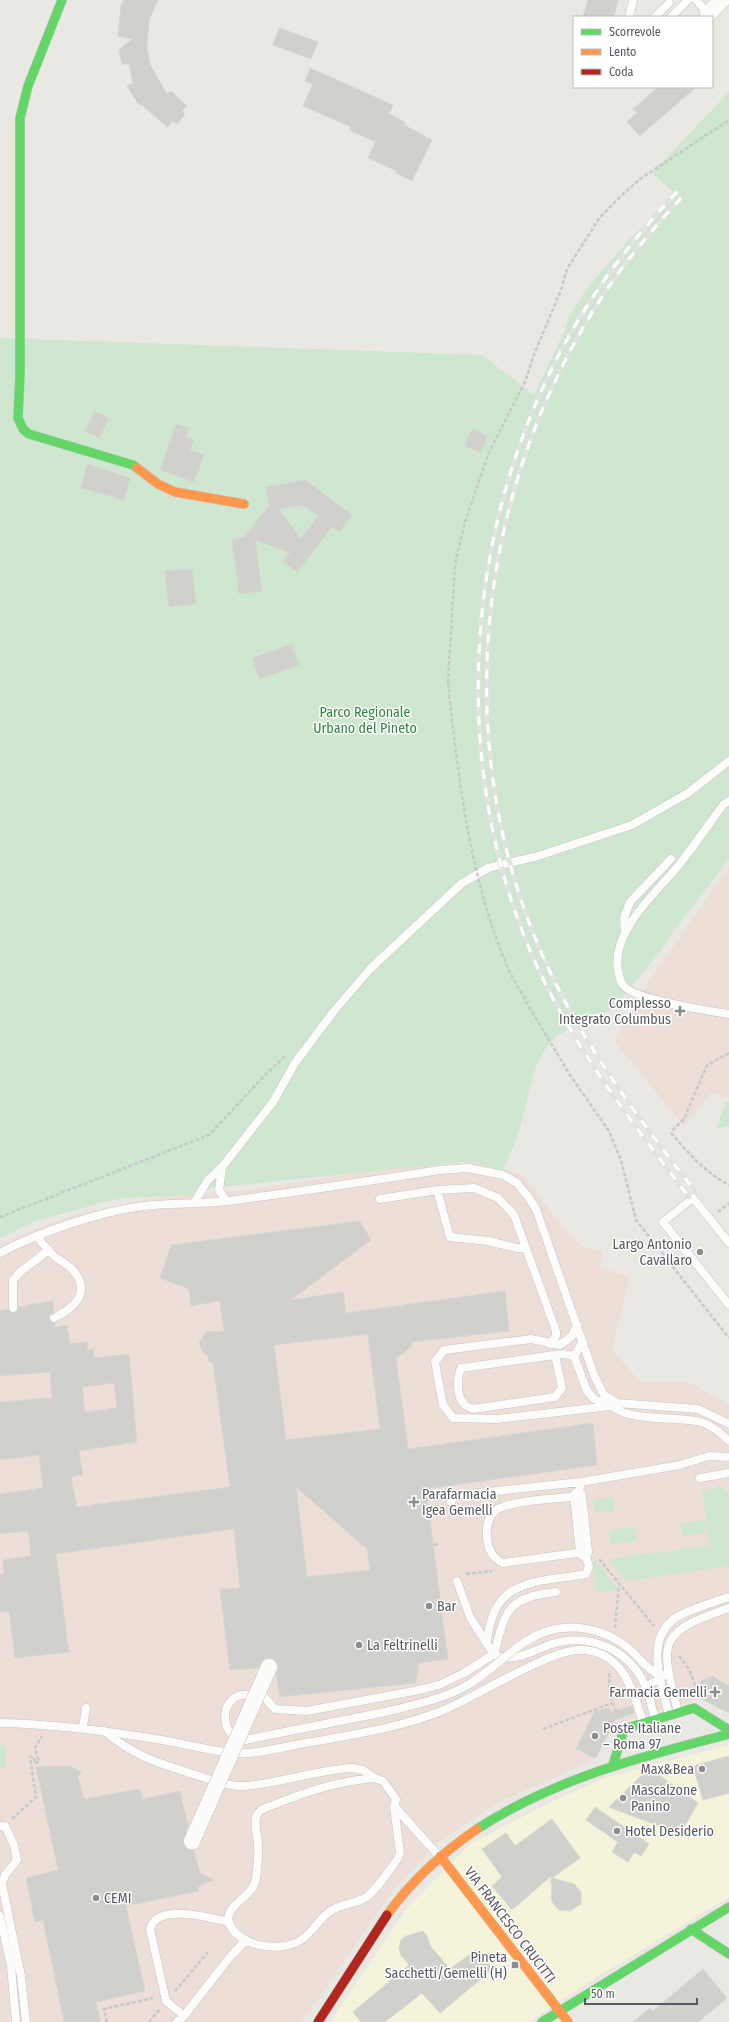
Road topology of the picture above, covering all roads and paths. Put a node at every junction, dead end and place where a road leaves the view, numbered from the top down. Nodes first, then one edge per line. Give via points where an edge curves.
1 (62, 0) edge
2 (633, 0) edge
3 (688, 0) edge
4 (696, 0) edge
5 (722, 0) edge
6 (726, 0) edge
7 (669, 3) dead end
8 (729, 3) edge
9 (708, 14) joint
10 (629, 16) edge
11 (656, 16) edge
12 (672, 16) edge
13 (729, 120) edge
14 (244, 504) dead end
15 (729, 761) edge
16 (729, 801) edge
17 (671, 859) dead end
18 (626, 933) junction
19 (729, 1014) edge
20 (288, 1053) dead end
21 (729, 1053) edge
22 (222, 1166) junction
23 (729, 1186) edge
24 (437, 1190) junction
25 (380, 1199) dead end
26 (226, 1201) junction
27 (194, 1203) junction
28 (0, 1217) edge
29 (36, 1236) junction
30 (729, 1244) edge
31 (526, 1248) junction
32 (49, 1250) junction
33 (0, 1253) edge
34 (729, 1305) edge
35 (13, 1308) dead end
36 (54, 1318) dead end
37 (577, 1325) junction
38 (729, 1338) edge
39 (583, 1342) junction
40 (550, 1344) junction
41 (555, 1355) junction
42 (574, 1356) junction
43 (604, 1395) junction
44 (611, 1406) junction
45 (729, 1424) edge
46 (729, 1441) edge
47 (729, 1457) edge
48 (729, 1473) edge
49 (700, 1478) dead end
50 (579, 1489) junction
51 (450, 1502) dead end
52 (438, 1544) dead end
53 (434, 1545) dead end
54 (584, 1552) junction
55 (600, 1560) dead end
56 (457, 1581) dead end
57 (620, 1585) junction
58 (556, 1592) dead end
59 (729, 1597) edge
60 (729, 1608) edge
61 (654, 1627) dead end
62 (614, 1632) dead end
63 (487, 1644) junction
64 (676, 1653) dead end
65 (494, 1654) junction
66 (269, 1667) dead end
67 (609, 1672) dead end
68 (668, 1672) junction
69 (661, 1678) junction
70 (646, 1687) junction
71 (697, 1693) dead end
72 (612, 1703) junction
73 (86, 1708) dead end
74 (673, 1714) junction
75 (655, 1720) junction
76 (0, 1723) edge
77 (643, 1723) junction
78 (47, 1726) junction
79 (83, 1727) junction
80 (543, 1729) dead end
81 (624, 1729) junction
82 (104, 1730) junction
83 (729, 1730) edge
84 (729, 1734) edge
85 (613, 1766) junction
86 (375, 1778) junction
87 (394, 1806) junction
88 (2, 1826) edge
89 (192, 1841) dead end
90 (440, 1856) junction
91 (729, 1906) edge
92 (0, 1916) edge
93 (229, 1922) junction
94 (691, 1929) junction
95 (246, 1940) junction
96 (208, 1952) dead end
97 (729, 1954) edge
98 (153, 1998) dead end
99 (166, 2001) junction
100 (558, 2010) junction
101 (184, 2019) edge
102 (16, 2022) edge
103 (26, 2022) edge
104 (107, 2022) edge
105 (149, 2022) edge
106 (177, 2022) edge
107 (318, 2022) edge
108 (542, 2022) edge
109 (568, 2022) edge

1 - 14 street via 30,81 20,118 18,418 23,429 29,434 133,465 158,484 175,492
2 - 10 lane
3 - 12 lane
4 - 9 lane
5 - 9 street
6 - 8 lane
7 - 11 lane
13 - 38 path, bridge via 640,179 622,195 600,217 567,269 525,382 489,452 465,522 455,564 448,684 462,797 473,854 504,959 570,1075 609,1131 621,1160 634,1216 639,1225
15 - 22 lane via 688,793 632,825 538,856 488,868 461,884 370,969 334,1011 295,1063 273,1102
16 - 18 lane via 723,805 682,861 631,921
17 - 18 lane via 630,902 624,918
18 - 19 lane via 617,960 620,983 628,990 658,1000
20 - 28 path via 209,1135
21 - 23 path via 707,1065 684,1118 672,1134 698,1164
22 - 26 lane via 219,1190
22 - 27 lane via 208,1180
24 - 25 lane
24 - 31 lane via 474,1188 498,1198 514,1215
24 - 31 lane via 450,1237
26 - 27 lane
26 - 37 lane via 440,1170 468,1168 503,1175 517,1183 536,1209
27 - 29 lane via 143,1206 119,1211
29 - 32 lane
29 - 33 lane
30 - 34 lane via 694,1198 663,1222
31 - 40 lane via 556,1331 556,1336
32 - 35 lane via 13,1280
32 - 36 lane via 73,1270 81,1287 78,1300 70,1310
37 - 39 lane
37 - 40 lane via 572,1336 560,1344
39 - 42 lane
39 - 43 lane
40 - 44 lane via 531,1339 444,1350 435,1362 443,1405 453,1418 497,1419
41 - 41 lane via 461,1368 458,1375 460,1395 464,1404 473,1409 555,1397 562,1388
41 - 42 lane
42 - 44 lane via 587,1391 594,1399
43 - 44 lane
43 - 45 lane via 617,1402 698,1409
44 - 46 lane via 622,1413 701,1422
47 - 50 lane via 709,1456
48 - 49 lane
50 - 51 lane via 458,1495
50 - 54 street
50 - 54 lane via 500,1508 490,1519 487,1536 491,1552 502,1563
52 - 53 path
54 - 63 lane via 589,1566 586,1574 531,1581 514,1589 501,1601 488,1630
55 - 57 path
56 - 63 lane via 470,1617
57 - 61 path
57 - 62 path
58 - 65 lane via 522,1599 508,1611 502,1622
59 - 69 lane via 677,1617 666,1626 657,1649
60 - 68 lane via 699,1618 677,1631 668,1647
63 - 65 lane
64 - 71 path via 689,1669
65 - 69 lane, bridge via 464,1674 439,1685 307,1711 275,1709 264,1697 240,1696 230,1703 225,1718 230,1733 242,1740 427,1702 481,1677 526,1641 555,1629 577,1627 608,1635 628,1648
65 - 70 lane via 502,1657 518,1656 572,1640 593,1642 620,1654 633,1667
66 - 89 street, bridge
67 - 72 path via 608,1686
68 - 69 lane
68 - 74 lane
69 - 70 lane
69 - 74 lane
70 - 75 lane
72 - 80 path
72 - 81 path
73 - 79 lane
74 - 75 street
74 - 83 street via 694,1708
75 - 77 street
76 - 78 lane
77 - 81 street
77 - 82 lane via 629,1681 618,1665 604,1655 590,1650 576,1650 550,1657 447,1709 414,1721 248,1753
78 - 79 lane
78 - 88 path via 35,1748 38,1762 35,1763 34,1757 30,1757 36,1797
79 - 82 lane
81 - 85 street
82 - 86 lane via 136,1754 227,1785 250,1785 352,1768 363,1770
84 - 85 street
85 - 90 street via 507,1812 474,1831
86 - 87 lane via 383,1781 392,1791 396,1799
86 - 93 lane via 310,1790 260,1811 256,1817 258,1858 255,1886 231,1910 228,1915
87 - 90 lane
87 - 95 lane via 399,1855 368,1896 330,1911 304,1938 295,1943 273,1947
88 - 103 lane via 14,1845 17,1860 5,1875 2,1884 21,1976
90 - 100 street, VIA FRANCESCO CRUCITTI
90 - 107 street via 419,1876 384,1922
91 - 94 street
92 - 102 lane via 11,1966
93 - 95 lane via 236,1933
93 - 99 lane via 186,1913 163,1916 154,1921 150,1929
94 - 97 street
94 - 100 street
95 - 101 lane via 229,1958
96 - 99 path
98 - 104 path via 104,2009
99 - 101 lane
99 - 105 path
100 - 108 street
100 - 109 street, VIA FRANCESCO CRUCITTI
101 - 106 lane

